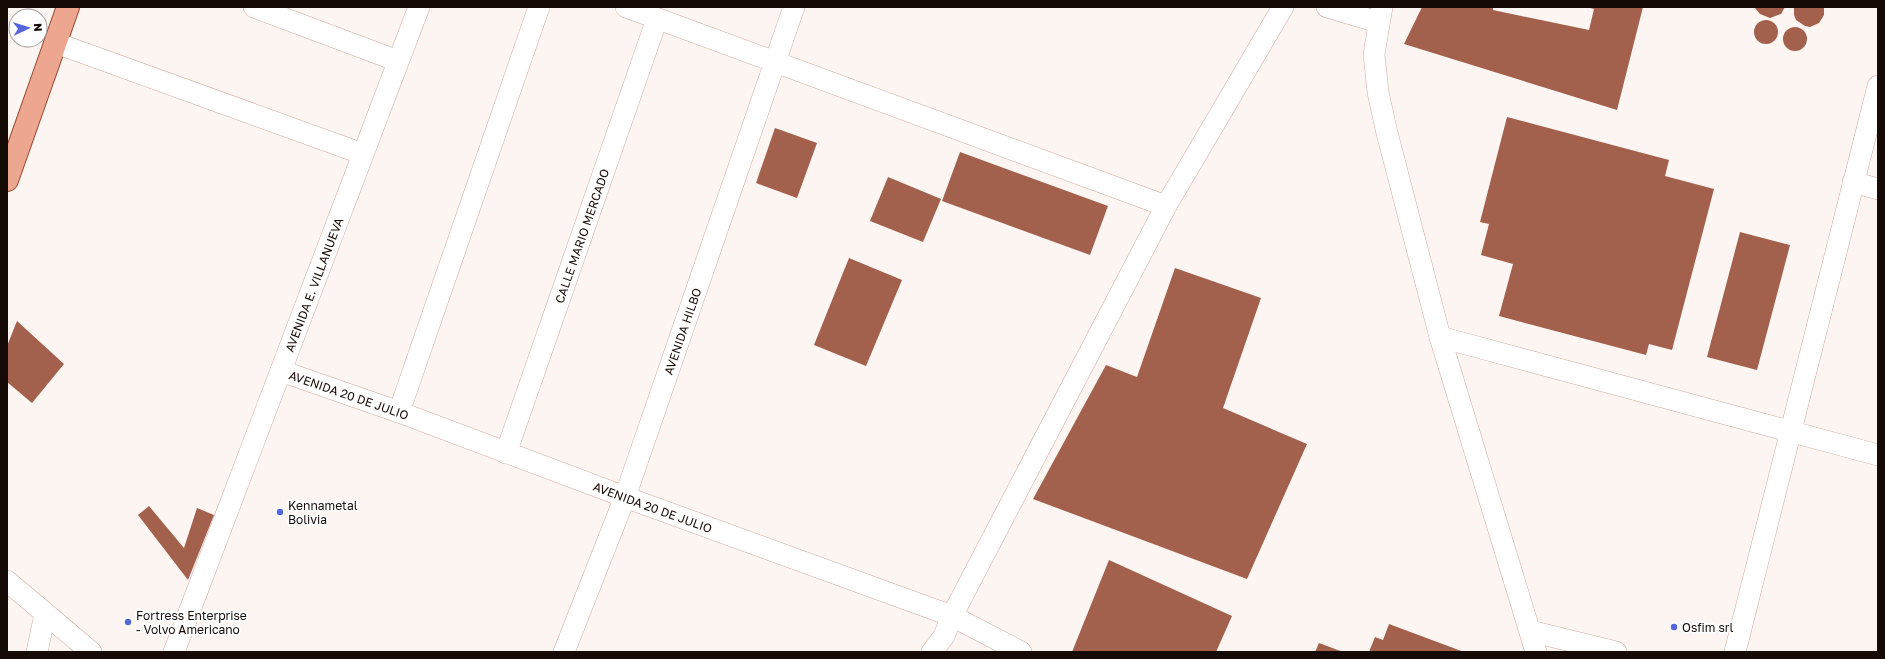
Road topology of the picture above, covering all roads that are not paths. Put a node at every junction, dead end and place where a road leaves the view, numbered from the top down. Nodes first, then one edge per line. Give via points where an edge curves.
1 (68, 7) edge
2 (254, 7) edge
3 (419, 7) edge
4 (539, 7) edge
5 (626, 7) edge
6 (794, 7) edge
7 (1283, 7) edge
8 (1327, 7) edge
9 (1380, 15) edge
10 (658, 19) junction
11 (56, 43) junction
12 (398, 61) junction
13 (774, 61) junction
14 (1878, 86) edge
15 (363, 154) junction
16 (7, 180) edge
17 (1853, 182) junction
18 (1878, 189) edge
19 (1166, 206) junction
20 (1440, 337) junction
21 (281, 371) junction
22 (399, 412) junction
23 (1791, 432) junction
24 (506, 453) junction
25 (1878, 455) edge
26 (625, 497) junction
27 (7, 581) edge
28 (45, 614) junction
29 (952, 616) junction
30 (1530, 631) junction
31 (37, 652) edge
32 (91, 652) edge
33 (174, 652) edge
34 (564, 652) edge
35 (932, 652) edge
36 (1021, 652) edge
37 (1536, 652) edge
38 (1616, 652) edge
39 (1735, 652) edge

1 - 11 main road
2 - 12 street
3 - 12 street, AVENIDA E. VILLANUEVA
4 - 22 street
5 - 10 street
6 - 13 street, AVENIDA HILBO
7 - 19 street
8 - 9 street
9 - 20 street via 1374,54 1378,92
10 - 13 street
10 - 24 street, CALLE MARIO MERCADO
11 - 15 street
11 - 16 main road
12 - 15 street, AVENIDA E. VILLANUEVA
13 - 19 street
13 - 26 street, AVENIDA HILBO
14 - 17 street
15 - 21 street, AVENIDA E. VILLANUEVA
17 - 18 street
17 - 23 street
19 - 29 street
20 - 23 street
20 - 30 street
21 - 22 street, AVENIDA 20 DE JULIO
21 - 33 street, AVENIDA E. VILLANUEVA
22 - 24 street, AVENIDA 20 DE JULIO
23 - 25 street
23 - 39 street
24 - 26 street, AVENIDA 20 DE JULIO
26 - 29 street, AVENIDA 20 DE JULIO
26 - 34 street, AVENIDA HILBO
27 - 28 street
28 - 31 street
28 - 32 street
29 - 35 street via 944,636
29 - 36 street, AVENIDA 20 DE JULIO
30 - 37 street
30 - 38 street

